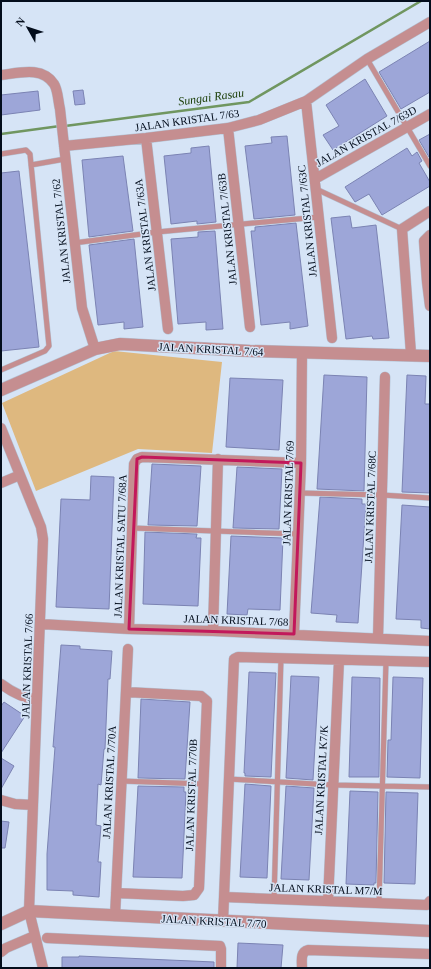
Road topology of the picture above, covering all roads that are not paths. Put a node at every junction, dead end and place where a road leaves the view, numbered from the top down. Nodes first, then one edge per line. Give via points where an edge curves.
1 (430, 22) edge
2 (367, 59) junction
3 (1, 75) edge
4 (306, 101) junction
5 (430, 114) edge
6 (407, 127) junction
7 (228, 128) junction
8 (146, 138) junction
9 (63, 141) junction
10 (1, 154) edge
11 (65, 159) junction
12 (31, 164) junction
13 (430, 166) edge
14 (315, 184) junction
15 (430, 212) edge
16 (319, 217) junction
17 (239, 225) junction
18 (402, 229) junction
19 (157, 232) junction
20 (430, 235) edge
21 (74, 243) junction
22 (428, 282) edge
23 (430, 306) edge
24 (250, 327) dead end
25 (168, 329) dead end
26 (332, 338) dead end
27 (95, 349) junction
28 (302, 352) junction
29 (411, 354) junction
30 (430, 356) edge
31 (1, 370) edge
32 (385, 377) dead end
33 (1, 390) edge
34 (1, 428) edge
35 (218, 459) junction
36 (301, 463) junction
37 (20, 475) junction
38 (1, 483) edge
39 (300, 493) junction
40 (382, 495) junction
41 (430, 498) edge
42 (132, 528) junction
43 (215, 531) junction
44 (299, 534) junction
45 (40, 624) junction
46 (129, 629) junction
47 (213, 631) junction
48 (294, 634) junction
49 (378, 638) junction
50 (430, 641) edge
51 (128, 649) dead end
52 (281, 658) junction
53 (339, 660) junction
54 (386, 661) junction
55 (430, 662) edge
56 (1, 684) edge
57 (126, 692) junction
58 (38, 700) junction
59 (228, 779) junction
60 (121, 781) junction
61 (277, 782) junction
62 (204, 784) junction
63 (333, 785) junction
64 (383, 786) junction
65 (430, 787) edge
66 (1, 800) edge
67 (33, 805) junction
68 (116, 893) junction
69 (224, 897) junction
70 (274, 899) junction
71 (328, 901) junction
72 (378, 903) junction
73 (428, 903) edge
74 (29, 911) junction
75 (115, 916) junction
76 (222, 921) junction
77 (1, 924) edge
78 (430, 931) edge
79 (34, 936) junction
80 (48, 938) dead end
81 (1, 952) edge
82 (430, 954) edge
83 (43, 968) edge
84 (221, 968) edge
85 (302, 968) edge

1 - 2 street, JALAN KRISTAL 7/63
2 - 4 street, JALAN KRISTAL 7/63
2 - 6 lane
3 - 9 street, JALAN KRISTAL 7/62 via 30,71 47,77 54,85 60,109
4 - 7 street, JALAN KRISTAL 7/63 via 259,120
4 - 14 street, JALAN KRISTAL 7/63C
5 - 6 street, JALAN KRISTAL 7/63D
6 - 13 lane
6 - 14 street, JALAN KRISTAL 7/63D
7 - 8 street, JALAN KRISTAL 7/63
7 - 17 street, JALAN KRISTAL 7/63B
8 - 9 street, JALAN KRISTAL 7/63
8 - 19 street, JALAN KRISTAL 7/63A
9 - 11 street, JALAN KRISTAL 7/62
10 - 12 lane via 26,150 30,154
11 - 12 lane
11 - 21 street, JALAN KRISTAL 7/62
12 - 31 lane via 48,346 45,351
14 - 16 street, JALAN KRISTAL 7/63C
14 - 18 lane
15 - 18 street
16 - 17 lane
16 - 26 street, JALAN KRISTAL 7/63C
17 - 19 lane
17 - 24 street, JALAN KRISTAL 7/63B
18 - 29 street
19 - 21 lane
19 - 25 street, JALAN KRISTAL 7/63A
20 - 22 street via 424,241
21 - 27 street, JALAN KRISTAL 7/62 via 82,308
22 - 23 street
27 - 28 street, JALAN KRISTAL 7/64 via 120,344
27 - 33 street, JALAN KRISTAL 7/64
28 - 29 street, JALAN KRISTAL 7/64
28 - 36 street, JALAN KRISTAL 7/69
29 - 30 street, JALAN KRISTAL 7/64
32 - 40 street, JALAN KRISTAL 7/68C
34 - 37 street, JALAN KRISTAL 7/66
35 - 36 street
35 - 42 street, JALAN KRISTAL SATU 7/68A via 137,459 134,464
35 - 43 street
36 - 39 street, JALAN KRISTAL 7/69
37 - 38 street
37 - 45 street, JALAN KRISTAL 7/66 via 41,528
39 - 40 lane
39 - 44 street, JALAN KRISTAL 7/69
40 - 41 lane
40 - 49 street, JALAN KRISTAL 7/68C
42 - 43 lane
42 - 46 street, JALAN KRISTAL SATU 7/68A
43 - 44 lane
43 - 47 street
44 - 48 street, JALAN KRISTAL 7/69
45 - 46 street, JALAN KRISTAL 7/68
45 - 58 street, JALAN KRISTAL 7/66
46 - 47 street, JALAN KRISTAL 7/68
47 - 48 street, JALAN KRISTAL 7/68
48 - 49 street, JALAN KRISTAL 7/68
49 - 50 street, JALAN KRISTAL 7/68
51 - 57 street, JALAN KRISTAL 7/70A
52 - 53 street
52 - 59 street via 234,659
52 - 61 lane
53 - 54 street
53 - 63 street, JALAN KRISTAL K7/K
54 - 55 street
54 - 64 lane
56 - 58 street via 14,693
57 - 60 street, JALAN KRISTAL 7/70A
57 - 62 street, JALAN KRISTAL 7/70B via 206,698
58 - 67 street, JALAN KRISTAL 7/66
59 - 61 lane
59 - 69 street
60 - 62 lane
60 - 68 street, JALAN KRISTAL 7/70A
61 - 63 lane
61 - 70 lane
62 - 68 street, JALAN KRISTAL 7/70B via 197,892 183,896
63 - 64 lane
63 - 71 street, JALAN KRISTAL K7/K
64 - 65 lane
64 - 72 lane
66 - 67 street
67 - 74 street, JALAN KRISTAL 7/66
68 - 75 street, JALAN KRISTAL 7/70A
69 - 70 street, JALAN KRISTAL M7/M
69 - 76 street
70 - 71 street, JALAN KRISTAL M7/M
71 - 72 street, JALAN KRISTAL M7/M
72 - 73 street, JALAN KRISTAL M7/M
74 - 75 street, JALAN KRISTAL 7/70
74 - 77 street, JALAN KRISTAL 7/70
74 - 79 street, JALAN KRISTAL 7/66
75 - 76 street, JALAN KRISTAL 7/70
76 - 78 street, JALAN KRISTAL 7/70
79 - 81 street
79 - 83 street, JALAN KRISTAL 7/66
80 - 84 street via 220,946
82 - 85 street via 308,950 302,955

